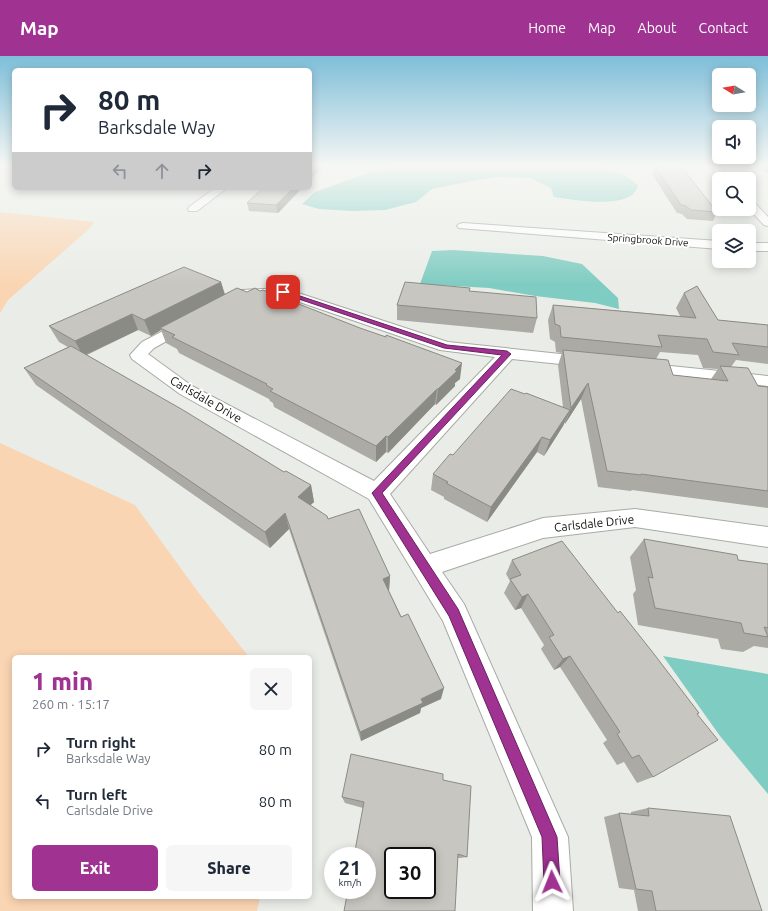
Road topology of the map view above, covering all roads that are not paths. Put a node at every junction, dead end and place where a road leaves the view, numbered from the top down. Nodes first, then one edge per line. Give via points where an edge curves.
1 (198, 205) edge
2 (193, 209) dead end
3 (756, 210) edge
4 (768, 223) edge
5 (463, 226) dead end
6 (712, 244) edge
7 (756, 247) edge
8 (768, 247) edge
9 (229, 301) edge
10 (202, 316) edge
11 (507, 354) junction
12 (602, 364) edge
13 (626, 366) edge
14 (768, 381) edge
15 (377, 493) junction
16 (768, 537) edge
17 (424, 567) junction
18 (553, 911) edge

1 - 2 street
3 - 4 street
5 - 6 street, Springbrook Drive
7 - 8 street
9 - 11 street via 243,294 283,292 446,347
10 - 15 street, Carlsdale Drive via 148,345 138,356 186,390
11 - 12 street
11 - 15 street
13 - 14 street
15 - 17 street, Carlsdale Drive
16 - 17 street, Carlsdale Drive via 635,518 543,528
17 - 18 street, Carlsdale Drive via 454,613 550,837

